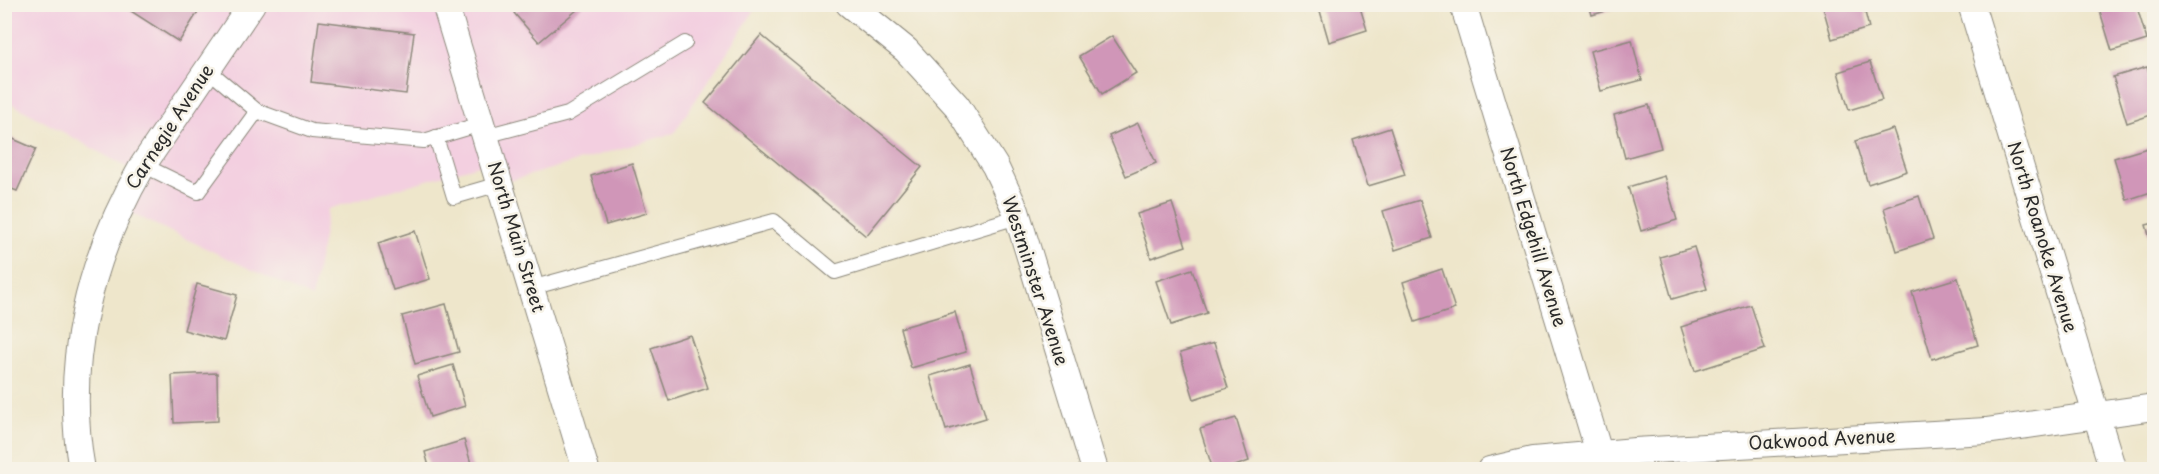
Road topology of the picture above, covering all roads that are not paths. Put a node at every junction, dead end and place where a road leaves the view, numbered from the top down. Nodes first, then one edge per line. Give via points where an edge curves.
1 (252, 4) edge
2 (445, 4) edge
3 (1462, 4) edge
4 (1971, 4) edge
5 (850, 5) edge
6 (686, 43) dead end
7 (207, 69) junction
8 (257, 111) junction
9 (483, 130) junction
10 (436, 137) junction
11 (142, 165) junction
12 (499, 184) junction
13 (1017, 217) junction
14 (531, 288) junction
15 (2154, 407) edge
16 (2096, 416) junction
17 (1601, 462) edge
18 (82, 470) edge
19 (586, 470) edge
20 (1095, 470) edge
21 (1490, 470) edge
22 (2113, 470) edge

1 - 7 street, Carnegie Avenue
2 - 9 street, North Main Street
3 - 17 street, North Edgehill Avenue
4 - 16 street, North Roanoke Avenue
5 - 13 street, Westminster Avenue via 906,50 957,106 995,166
6 - 9 lane via 568,114
7 - 8 lane
7 - 11 street, Carnegie Avenue
8 - 10 lane via 312,131 424,141
8 - 11 lane via 198,192
9 - 10 lane
9 - 12 street, North Main Street
10 - 12 lane via 454,196
11 - 18 street, Carnegie Avenue via 99,257 80,334 76,421
12 - 14 street, North Main Street
13 - 14 lane via 835,272 774,221
13 - 20 street, Westminster Avenue
14 - 19 street, North Main Street
15 - 16 street, Oakwood Avenue
16 - 17 street, Oakwood Avenue via 1986,431 1704,446
16 - 22 street, North Roanoke Avenue
17 - 21 street, Oakwood Avenue via 1533,460

